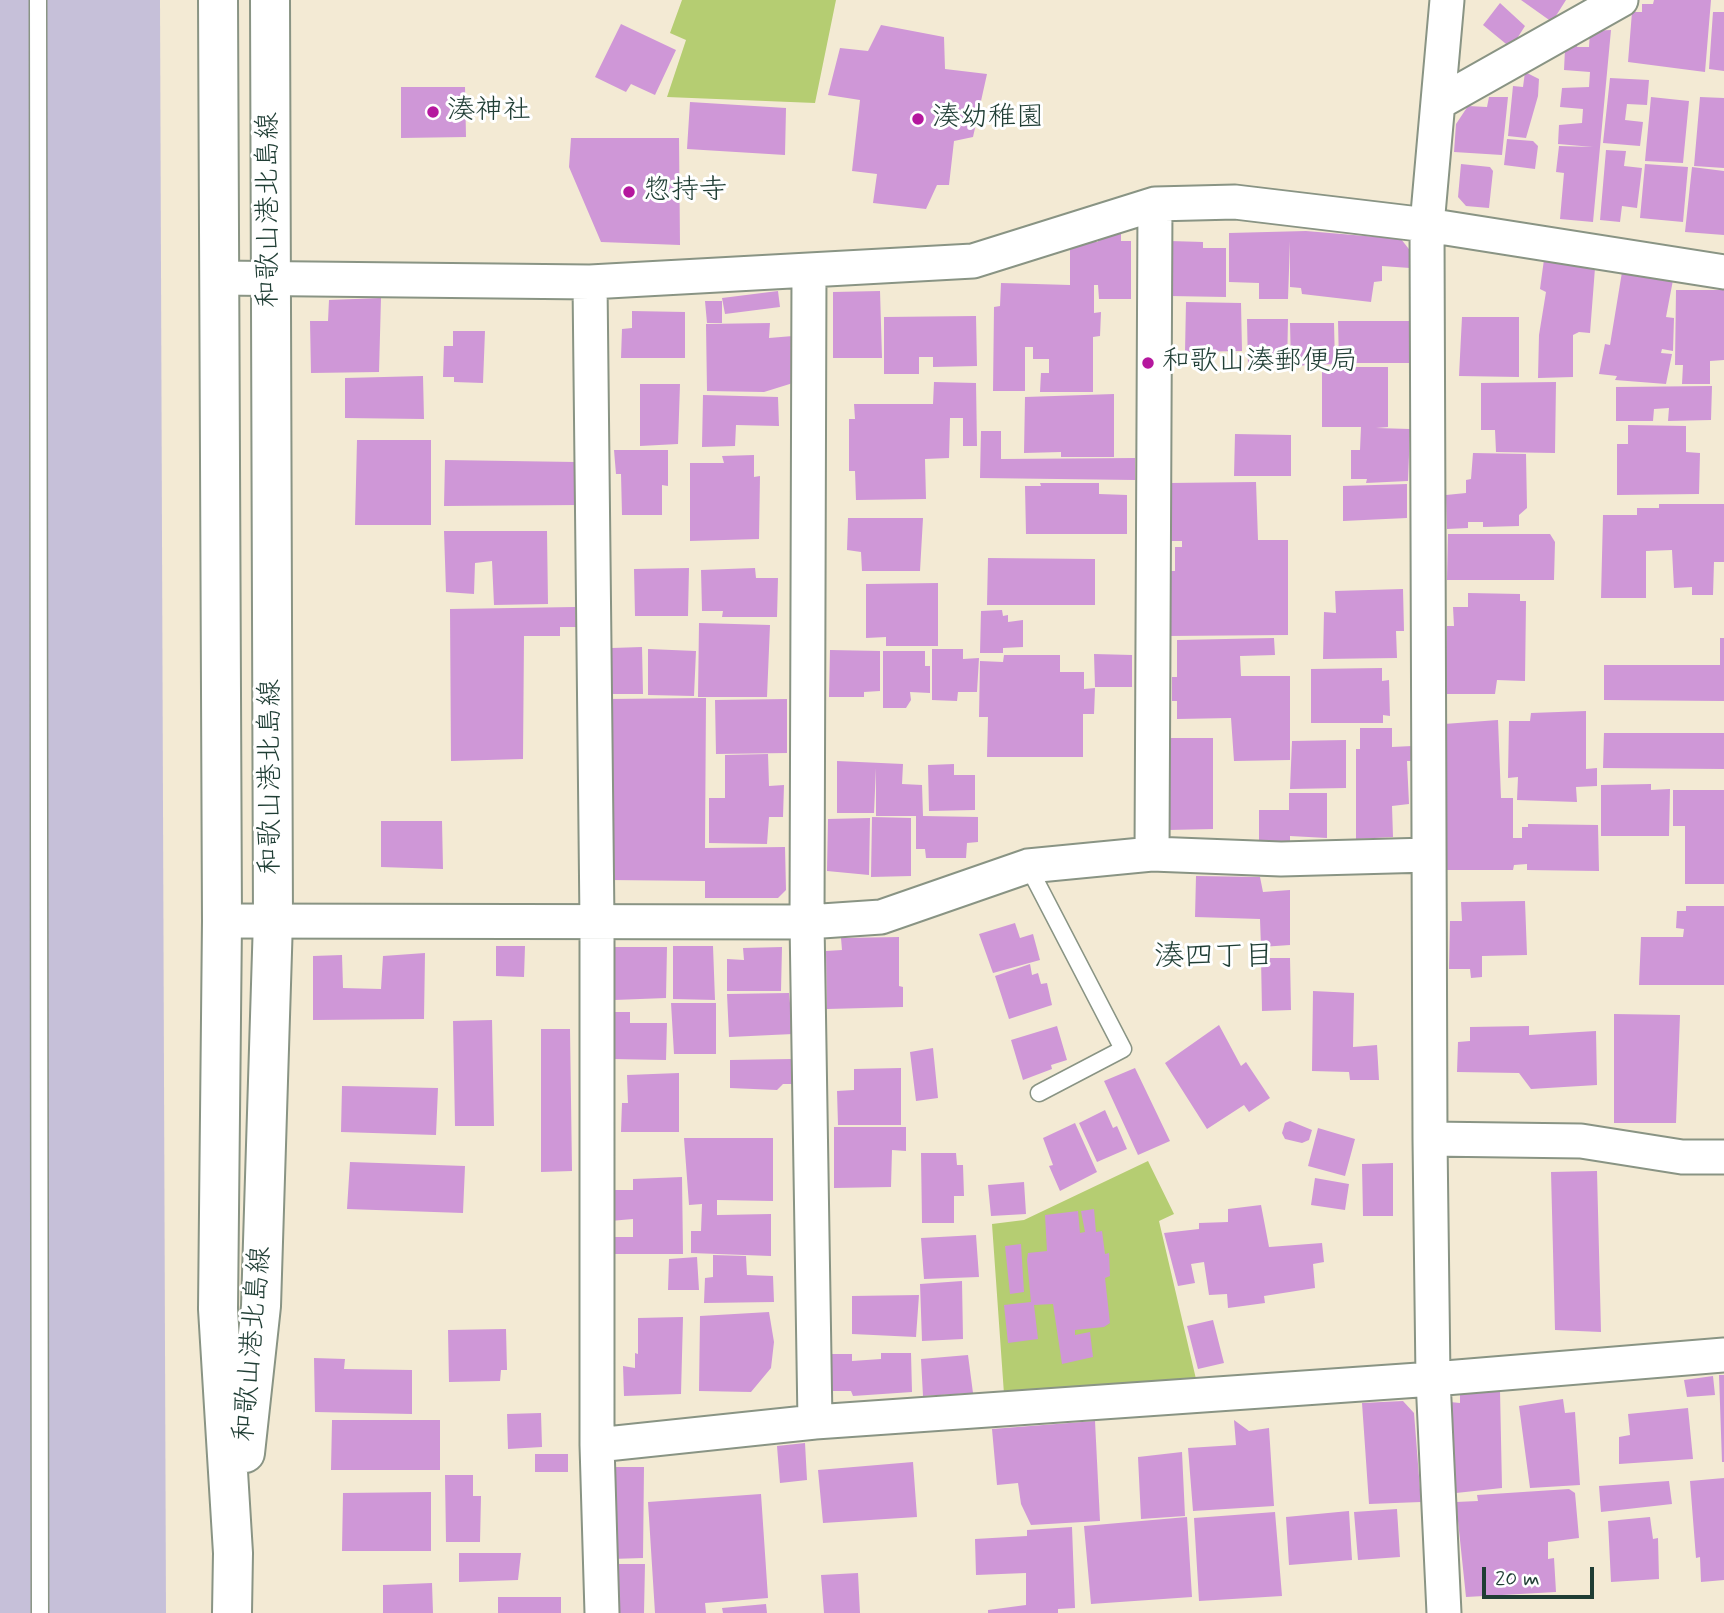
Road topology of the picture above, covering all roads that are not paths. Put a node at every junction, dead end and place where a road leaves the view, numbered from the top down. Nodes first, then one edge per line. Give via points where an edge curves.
1 (38, 0) edge
2 (218, 0) edge
3 (270, 0) edge
4 (1447, 0) edge
5 (1621, 0) edge
6 (1440, 102) junction
7 (1155, 204) junction
8 (1427, 225) junction
9 (809, 271) junction
10 (1724, 272) edge
11 (219, 278) junction
12 (270, 278) junction
13 (590, 282) junction
14 (1152, 854) junction
15 (1429, 855) junction
16 (1028, 866) junction
17 (273, 920) junction
18 (222, 921) junction
19 (597, 922) junction
20 (807, 922) junction
21 (1039, 1093) dead end
22 (1430, 1139) junction
23 (1724, 1157) edge
24 (1724, 1355) edge
25 (1433, 1379) junction
26 (815, 1422) junction
27 (597, 1445) junction
28 (233, 1553) junction
29 (40, 1613) edge
30 (232, 1613) edge
31 (602, 1613) edge
32 (1444, 1613) edge

1 - 29 lane
2 - 11 main road, 和歌山港北島線
3 - 12 main road, 和歌山港北島線
4 - 6 street
5 - 6 street
6 - 8 street
7 - 8 street via 1235,202
7 - 9 street via 973,261
7 - 14 street
8 - 10 street
8 - 15 street
9 - 13 street
9 - 20 street
11 - 12 street
11 - 18 main road, 和歌山港北島線
12 - 13 street
12 - 17 main road, 和歌山港北島線
13 - 19 street
14 - 15 street via 1281,859
14 - 16 street
15 - 22 street
16 - 20 street via 881,917
16 - 21 lane via 1124,1049
17 - 18 street
17 - 19 street
17 - 28 main road, 和歌山港北島線 via 261,1306
18 - 28 main road, 和歌山港北島線 via 218,1309
19 - 20 street
19 - 27 street
20 - 26 street
22 - 23 street via 1581,1141 1682,1157
22 - 25 street
24 - 25 street
25 - 26 street
25 - 32 street
26 - 27 street
27 - 31 street
28 - 30 main road, 和歌山港北島線

